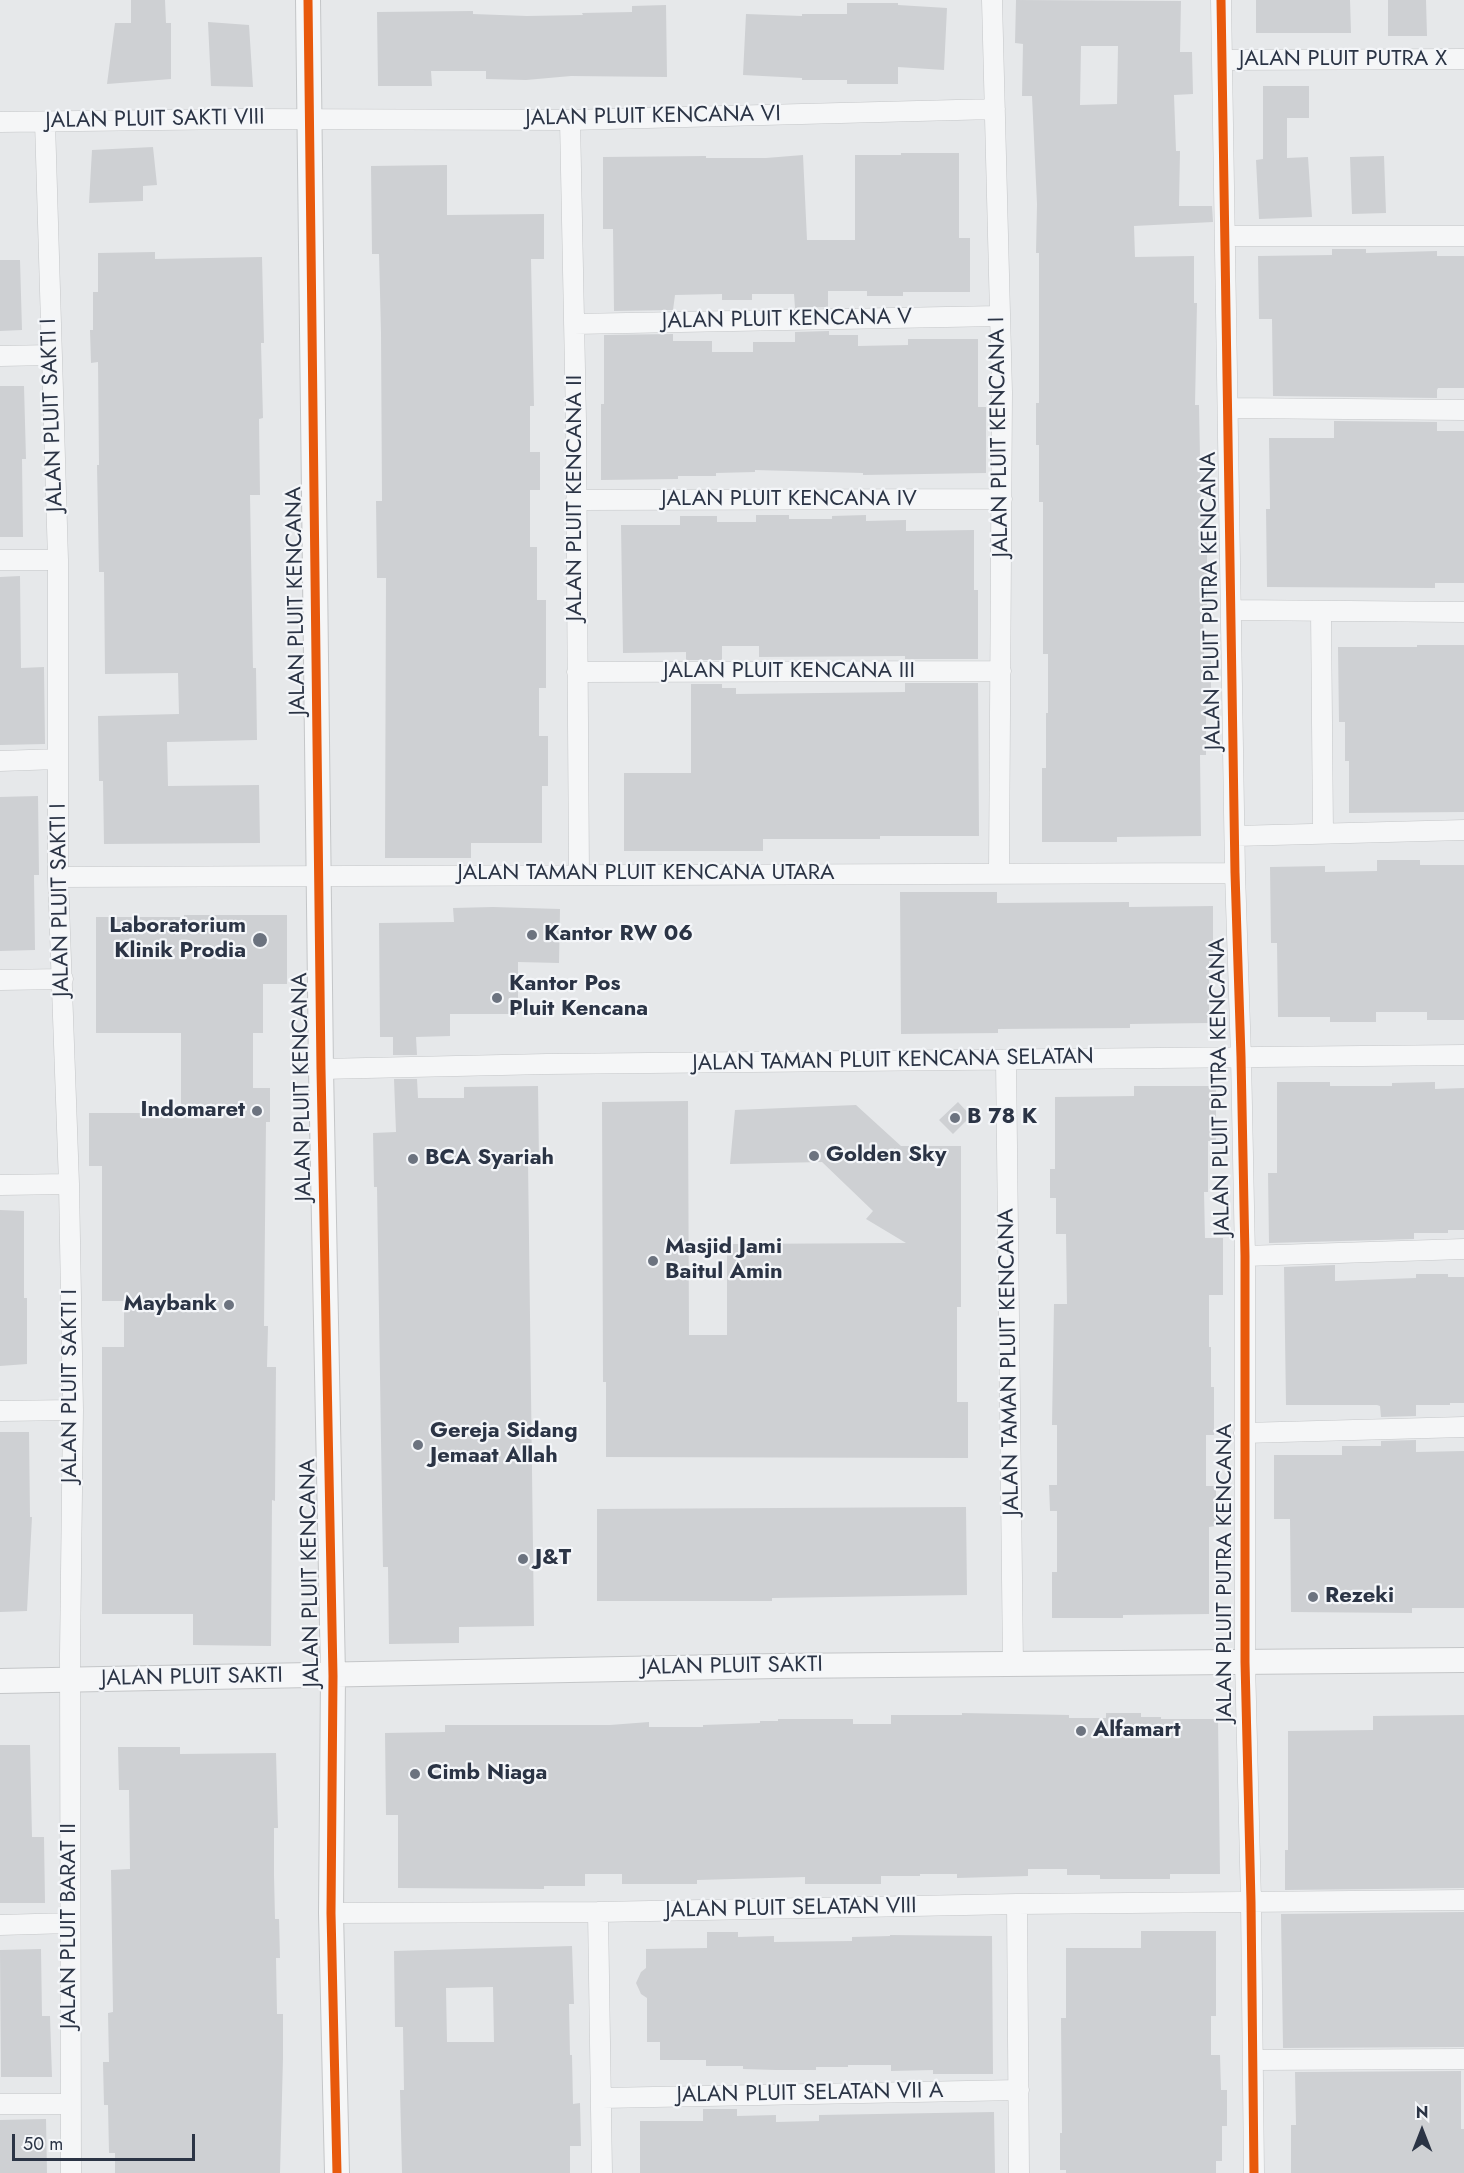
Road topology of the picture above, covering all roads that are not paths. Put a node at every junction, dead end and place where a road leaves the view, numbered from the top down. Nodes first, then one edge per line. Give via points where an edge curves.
1 (308, 0) edge
2 (992, 0) edge
3 (1221, 0) edge
4 (1464, 59) edge
5 (1222, 60) junction
6 (995, 109) junction
7 (310, 119) junction
8 (570, 120) junction
9 (0, 122) edge
10 (45, 122) junction
11 (1225, 236) junction
12 (1464, 236) edge
13 (999, 316) junction
14 (574, 324) junction
15 (52, 355) junction
16 (0, 356) edge
17 (1228, 408) junction
18 (1464, 410) edge
19 (1002, 499) junction
20 (576, 500) junction
21 (0, 560) edge
22 (58, 560) junction
23 (1231, 610) junction
24 (1321, 611) junction
25 (1464, 612) edge
26 (1001, 671) junction
27 (577, 672) junction
28 (58, 759) junction
29 (0, 761) edge
30 (1464, 830) edge
31 (1323, 833) junction
32 (1235, 836) junction
33 (999, 873) junction
34 (1235, 873) junction
35 (320, 874) junction
36 (579, 875) junction
37 (58, 877) junction
38 (63, 979) junction
39 (0, 980) edge
40 (1464, 1055) edge
41 (1241, 1057) junction
42 (1006, 1060) junction
43 (321, 1069) junction
44 (69, 1184) junction
45 (0, 1185) edge
46 (1464, 1249) edge
47 (1245, 1256) junction
48 (73, 1410) junction
49 (0, 1411) edge
50 (1464, 1427) edge
51 (1244, 1433) junction
52 (1464, 1660) edge
53 (1245, 1662) junction
54 (1013, 1664) junction
55 (333, 1676) junction
56 (70, 1679) junction
57 (0, 1681) edge
58 (1464, 1900) edge
59 (1251, 1902) junction
60 (1017, 1904) junction
61 (598, 1912) junction
62 (331, 1913) junction
63 (70, 1923) junction
64 (0, 1925) edge
65 (1464, 2059) edge
66 (1253, 2060) junction
67 (1019, 2090) junction
68 (602, 2098) junction
69 (0, 2104) edge
70 (70, 2104) junction
71 (71, 2173) edge
72 (337, 2173) edge
73 (602, 2173) edge
74 (1018, 2173) edge
75 (1254, 2173) edge

1 - 7 street, JALAN PLUIT KENCANA
2 - 6 street, JALAN PLUIT KENCANA I
3 - 5 street, JALAN PLUIT PUTRA KENCANA
4 - 5 street, JALAN PLUIT PUTRA X
5 - 11 street, JALAN PLUIT PUTRA KENCANA
6 - 8 street, JALAN PLUIT KENCANA VI
6 - 13 street, JALAN PLUIT KENCANA I
7 - 8 street, JALAN PLUIT KENCANA VI
7 - 10 street, JALAN PLUIT SAKTI VIII
7 - 35 street, JALAN PLUIT KENCANA
8 - 14 street, JALAN PLUIT KENCANA II
9 - 10 street, JALAN PLUIT SAKTI VIII
10 - 15 street, JALAN PLUIT SAKTI I
11 - 12 street
11 - 17 street, JALAN PLUIT PUTRA KENCANA
13 - 14 street, JALAN PLUIT KENCANA V
13 - 19 street, JALAN PLUIT KENCANA I
14 - 20 street, JALAN PLUIT KENCANA II
15 - 16 street
15 - 22 street, JALAN PLUIT SAKTI I
17 - 18 street
17 - 23 street, JALAN PLUIT PUTRA KENCANA
19 - 20 street, JALAN PLUIT KENCANA IV
19 - 26 street, JALAN PLUIT KENCANA I
20 - 27 street, JALAN PLUIT KENCANA II
21 - 22 street
22 - 28 street, JALAN PLUIT SAKTI I
23 - 24 street
23 - 32 street, JALAN PLUIT PUTRA KENCANA
24 - 25 street
24 - 31 street
26 - 27 street, JALAN PLUIT KENCANA III
26 - 33 street, JALAN PLUIT KENCANA I
27 - 36 street, JALAN PLUIT KENCANA II
28 - 29 street
28 - 37 street, JALAN PLUIT SAKTI I
30 - 31 street
31 - 32 street
32 - 34 street, JALAN PLUIT PUTRA KENCANA
33 - 34 street, JALAN TAMAN PLUIT KENCANA UTARA
33 - 36 street, JALAN TAMAN PLUIT KENCANA UTARA
34 - 41 street, JALAN PLUIT PUTRA KENCANA
35 - 36 street, JALAN TAMAN PLUIT KENCANA UTARA
35 - 37 street, JALAN TAMAN PLUIT KENCANA UTARA
35 - 43 street, JALAN PLUIT KENCANA
37 - 38 street, JALAN PLUIT SAKTI I
38 - 39 street
38 - 44 street, JALAN PLUIT SAKTI I
40 - 41 street, JALAN TAMAN PLUIT KENCANA SELATAN
41 - 42 street, JALAN TAMAN PLUIT KENCANA SELATAN
41 - 47 street, JALAN PLUIT PUTRA KENCANA
42 - 43 street, JALAN TAMAN PLUIT KENCANA SELATAN
42 - 54 street, JALAN TAMAN PLUIT KENCANA
43 - 55 street, JALAN PLUIT KENCANA
44 - 45 street
44 - 48 street, JALAN PLUIT SAKTI I
46 - 47 street
47 - 51 street, JALAN PLUIT PUTRA KENCANA
48 - 49 street
48 - 56 street, JALAN PLUIT SAKTI I
50 - 51 street
51 - 53 street, JALAN PLUIT PUTRA KENCANA
52 - 53 street, JALAN PLUIT SAKTI
53 - 54 street, JALAN PLUIT SAKTI
53 - 59 street, JALAN PLUIT PUTRA KENCANA
54 - 55 street, JALAN PLUIT SAKTI
55 - 56 street, JALAN PLUIT SAKTI
55 - 62 street, JALAN PLUIT KENCANA
56 - 57 street, JALAN PLUIT SAKTI
56 - 63 street, JALAN PLUIT BARAT II
58 - 59 street, JALAN PLUIT SELATAN VIII
59 - 60 street, JALAN PLUIT SELATAN VIII
59 - 66 street, JALAN PLUIT PUTRA KENCANA
60 - 61 street, JALAN PLUIT SELATAN VIII
60 - 67 street
61 - 62 street, JALAN PLUIT SELATAN VIII
61 - 68 street
62 - 72 street, JALAN PLUIT KENCANA
63 - 64 street
63 - 70 street, JALAN PLUIT BARAT II
65 - 66 street
66 - 75 street, JALAN PLUIT PUTRA KENCANA
67 - 68 street, JALAN PLUIT SELATAN VII A
67 - 74 street
68 - 73 street
69 - 70 street
70 - 71 street, JALAN PLUIT BARAT II

